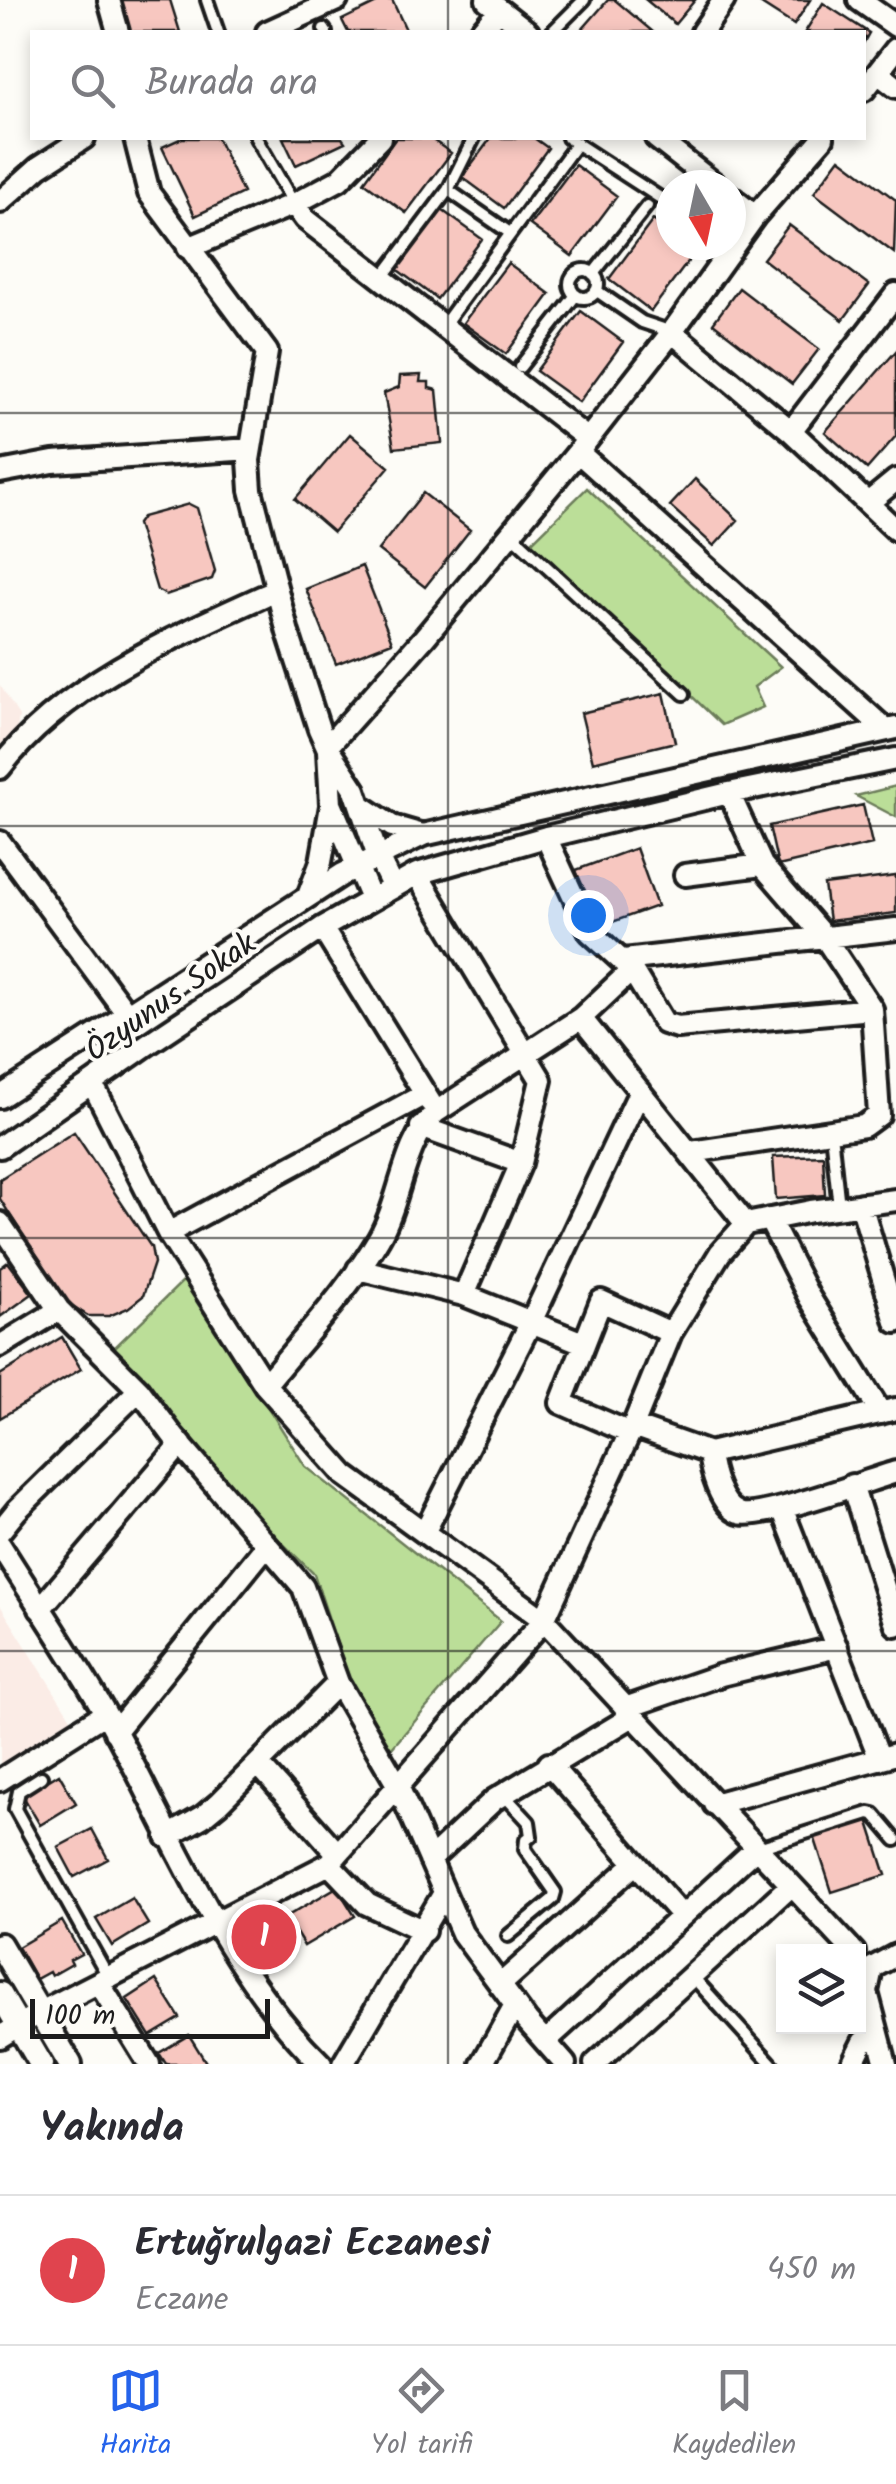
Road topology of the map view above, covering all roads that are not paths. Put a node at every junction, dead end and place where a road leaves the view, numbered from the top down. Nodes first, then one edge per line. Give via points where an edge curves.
1 (109, 0) edge
2 (207, 0) edge
3 (337, 0) edge
4 (584, 0) edge
5 (724, 0) edge
6 (858, 0) edge
7 (494, 5) edge
8 (896, 26) edge
9 (117, 30) edge
10 (217, 30) edge
11 (271, 30) edge
12 (481, 30) edge
13 (525, 30) edge
14 (554, 30) edge
15 (703, 30) edge
16 (896, 49) edge
17 (878, 73) junction
18 (896, 87) edge
19 (866, 88) edge
20 (81, 140) edge
21 (136, 140) edge
22 (257, 140) edge
23 (378, 140) edge
24 (473, 140) edge
25 (572, 140) edge
26 (659, 140) edge
27 (821, 140) edge
28 (697, 170) edge
29 (448, 190) junction
30 (656, 195) edge
31 (0, 202) edge
32 (294, 204) junction
33 (647, 206) dead end
34 (746, 208) edge
35 (755, 216) junction
36 (746, 227) edge
37 (510, 233) junction
38 (188, 248) junction
39 (722, 260) edge
40 (387, 270) dead end
41 (593, 274) junction
42 (596, 291) junction
43 (896, 294) edge
44 (576, 295) junction
45 (443, 326) junction
46 (672, 332) junction
47 (520, 367) dead end
48 (791, 431) junction
49 (583, 446) junction
50 (251, 449) junction
51 (0, 472) edge
52 (896, 480) edge
53 (868, 503) junction
54 (896, 530) edge
55 (510, 532) junction
56 (277, 590) junction
57 (684, 694) dead end
58 (891, 729) edge
59 (327, 748) junction
60 (896, 759) edge
61 (0, 768) edge
62 (729, 793) junction
63 (332, 804) junction
64 (360, 805) junction
65 (423, 835) junction
66 (546, 837) junction
67 (0, 842) edge
68 (378, 857) junction
69 (762, 865) junction
70 (358, 867) junction
71 (417, 874) junction
72 (685, 875) dead end
73 (393, 888) junction
74 (308, 896) junction
75 (371, 899) junction
76 (322, 928) junction
77 (896, 929) edge
78 (825, 938) junction
79 (628, 965) junction
80 (872, 1008) junction
81 (128, 1014) junction
82 (581, 1018) junction
83 (524, 1057) junction
84 (887, 1068) edge
85 (92, 1084) junction
86 (640, 1091) junction
87 (0, 1097) edge
88 (427, 1111) junction
89 (832, 1142) dead end
90 (0, 1147) edge
91 (690, 1152) junction
92 (520, 1163) junction
93 (896, 1200) edge
94 (861, 1204) junction
95 (839, 1206) junction
96 (769, 1219) junction
97 (0, 1222) edge
98 (746, 1224) junction
99 (168, 1233) junction
100 (358, 1269) junction
101 (464, 1295) junction
102 (58, 1310) junction
103 (531, 1322) junction
104 (896, 1322) edge
105 (671, 1333) junction
106 (583, 1343) junction
107 (0, 1346) edge
108 (264, 1386) junction
109 (139, 1390) junction
110 (888, 1411) edge
111 (632, 1430) junction
112 (182, 1444) junction
113 (709, 1453) junction
114 (896, 1472) edge
115 (852, 1485) junction
116 (782, 1508) junction
117 (0, 1531) edge
118 (424, 1531) junction
119 (0, 1545) edge
120 (266, 1546) junction
121 (890, 1587) edge
122 (40, 1610) junction
123 (544, 1620) junction
124 (896, 1625) edge
125 (838, 1647) junction
126 (338, 1683) junction
127 (629, 1712) junction
128 (110, 1723) junction
129 (888, 1756) edge
130 (258, 1764) junction
131 (549, 1764) junction
132 (42, 1777) dead end
133 (0, 1780) edge
134 (398, 1786) junction
135 (503, 1794) junction
136 (714, 1804) junction
137 (167, 1837) junction
138 (896, 1840) edge
139 (755, 1849) junction
140 (333, 1859) junction
141 (430, 1860) junction
142 (634, 1864) junction
143 (791, 1886) junction
144 (444, 1893) junction
145 (682, 1916) junction
146 (214, 1921) junction
147 (424, 1931) junction
148 (508, 1936) dead end
149 (847, 1944) edge
150 (0, 1945) edge
151 (896, 1955) edge
152 (866, 1958) edge
153 (692, 1976) junction
154 (104, 1980) junction
155 (500, 1986) junction
156 (866, 1986) edge
157 (0, 1994) edge
158 (516, 2005) junction
159 (20, 2025) edge
160 (877, 2033) junction
161 (546, 2040) junction
162 (42, 2064) edge
163 (70, 2064) edge
164 (149, 2064) edge
165 (321, 2064) edge
166 (343, 2064) edge
167 (482, 2064) edge
168 (566, 2064) edge
169 (595, 2064) edge
170 (772, 2064) edge
171 (852, 2064) edge
172 (886, 2064) edge

1 - 9 street
2 - 10 lane
3 - 11 street
4 - 14 lane
5 - 15 street
6 - 8 street
7 - 12 street
7 - 13 street
16 - 17 street
17 - 18 street
17 - 19 street
20 - 31 street
21 - 38 street via 150,194
22 - 32 lane
23 - 32 street via 338,180
24 - 29 lane
25 - 30 lane
25 - 37 lane
26 - 28 street
27 - 35 street
29 - 37 lane
29 - 40 lane
32 - 38 street
32 - 45 street
33 - 41 lane
34 - 35 street
35 - 36 street
37 - 45 lane
38 - 50 street via 266,352
39 - 46 street
41 - 42 lane
41 - 44 lane via 572,278
42 - 44 lane
42 - 46 lane via 642,322
43 - 48 street
44 - 47 lane
45 - 49 street
46 - 48 street
46 - 49 street
48 - 53 street
49 - 55 street
49 - 58 street
50 - 51 street via 53,462
50 - 56 street via 251,490
52 - 53 street
53 - 54 street
55 - 57 lane
55 - 59 street
56 - 59 street
56 - 61 street via 112,674 35,728
58 - 65 street
59 - 63 street
59 - 64 street
60 - 62 street, Özyunus Sokak
62 - 66 street, Özyunus Sokak
62 - 69 street
63 - 70 street
63 - 74 street
64 - 65 street via 392,826
64 - 68 street
65 - 68 street
66 - 71 street, Özyunus Sokak
66 - 79 street via 590,932
67 - 81 street
68 - 70 street
68 - 73 street
69 - 72 street
69 - 78 street
70 - 74 street
70 - 75 street
71 - 73 street, Özyunus Sokak
71 - 83 street
73 - 75 street, Özyunus Sokak
74 - 81 street
75 - 76 street, Özyunus Sokak
76 - 85 street, Özyunus Sokak
76 - 88 street
77 - 78 street
78 - 79 street
78 - 80 street
79 - 80 street via 664,1023 677,1027
79 - 82 street
80 - 84 street
81 - 87 street
82 - 83 street
82 - 86 street
83 - 88 street
83 - 92 street via 541,1080
84 - 91 street via 879,1114 864,1126
85 - 90 street
85 - 99 street, Özyunus Sokak
86 - 91 street
86 - 103 street
88 - 92 street
88 - 99 street
88 - 100 street via 380,1235
89 - 95 lane
91 - 98 street
92 - 101 street
93 - 94 street
94 - 95 street
94 - 104 street
95 - 96 street
96 - 98 street
96 - 110 street via 809,1297
97 - 102 street
98 - 105 street
99 - 108 street, Özyunus Sokak
100 - 101 street
100 - 108 street
101 - 103 street
102 - 107 street
102 - 109 street
103 - 106 street
103 - 118 street
105 - 106 street via 602,1301
105 - 111 street
106 - 111 street via 561,1403
108 - 118 street, Özyunus Sokak via 345,1475
109 - 112 street
109 - 117 street
110 - 113 street
111 - 113 street
111 - 123 street
112 - 120 street
112 - 122 street
113 - 116 street via 728,1507 744,1515
114 - 115 street
115 - 116 street
115 - 121 street
116 - 125 street
118 - 123 street, Özyunus Sokak
119 - 122 street
120 - 126 street via 303,1587
120 - 128 street
121 - 124 street
122 - 128 street
123 - 127 street, Özyunus Sokak
123 - 134 street
125 - 127 street via 721,1676
125 - 129 street
126 - 130 street
126 - 134 street
127 - 131 street
127 - 136 street, Özyunus Sokak
128 - 133 street
128 - 137 street
129 - 136 street
130 - 137 street via 202,1818
130 - 140 street
131 - 135 street
131 - 142 street
132 - 154 lane via 19,1791 15,1809
134 - 140 street
134 - 141 street
135 - 141 street
135 - 148 lane via 529,1822 526,1849 555,1892
136 - 139 street, Özyunus Sokak
137 - 146 street
138 - 139 lane via 869,1812
139 - 143 street, Özyunus Sokak
139 - 145 street
140 - 146 street
140 - 147 street via 367,1904
141 - 144 street
142 - 145 street
142 - 155 street
143 - 149 street, Özyunus Sokak
143 - 153 street
144 - 147 street
144 - 155 street via 462,1933
145 - 161 street
146 - 154 street
146 - 165 street via 267,2002
147 - 166 street
150 - 159 street
151 - 152 street
153 - 169 street
153 - 170 lane
154 - 159 street
154 - 164 street
155 - 158 street
156 - 160 street
157 - 159 street
158 - 161 street
158 - 167 street
159 - 162 street
159 - 163 street
160 - 171 street via 863,2042
160 - 172 street
161 - 168 street

